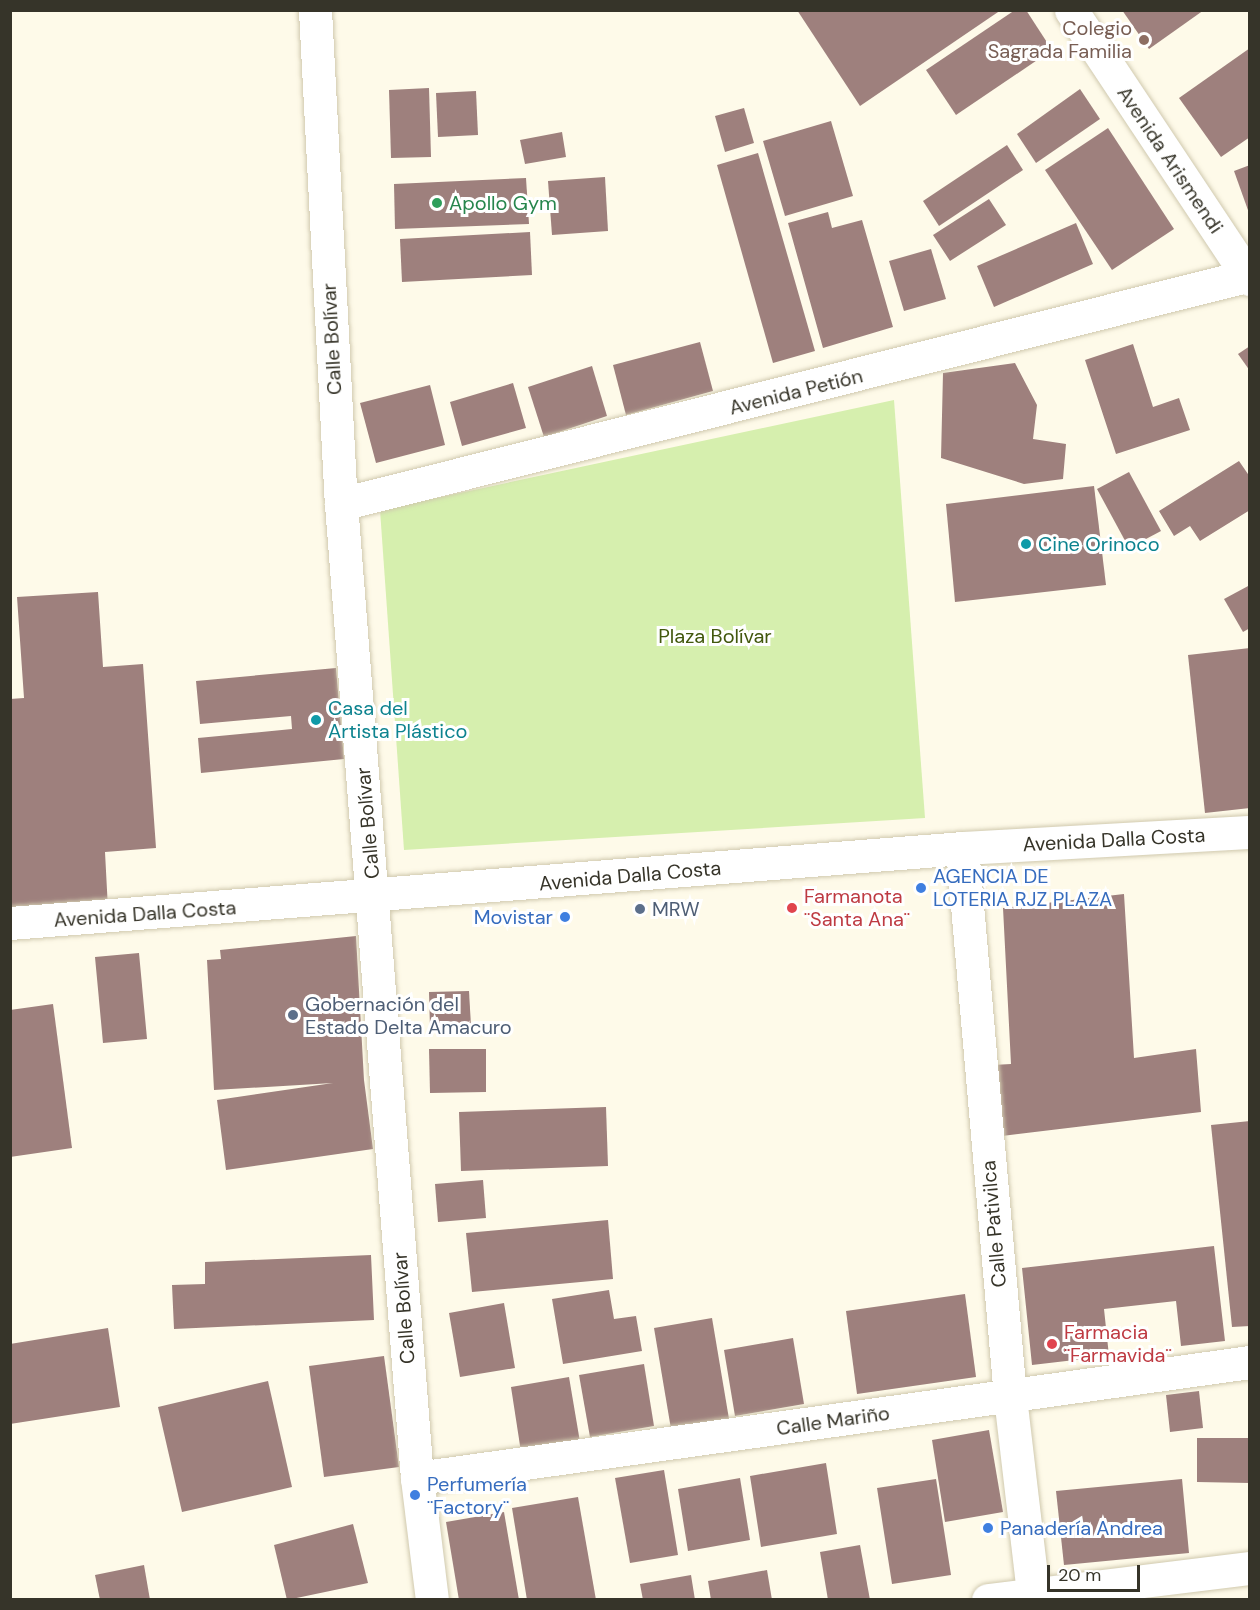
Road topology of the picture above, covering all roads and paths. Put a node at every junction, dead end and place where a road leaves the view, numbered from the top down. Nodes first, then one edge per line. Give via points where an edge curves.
1 (315, 10) edge
2 (1071, 10) edge
3 (1249, 276) edge
4 (341, 504) junction
5 (1250, 832) edge
6 (962, 848) junction
7 (374, 897) junction
8 (10, 923) edge
9 (1250, 1362) edge
10 (1010, 1397) junction
11 (417, 1478) junction
12 (1250, 1568) edge
13 (1034, 1596) edge
14 (432, 1599) edge
15 (987, 1599) edge

1 - 4 street, Calle Bolívar
2 - 3 street, Avenida Arismendi
3 - 4 street, Avenida Petión
4 - 7 street, Calle Bolívar
5 - 6 street, Avenida Dalla Costa
6 - 7 street, Avenida Dalla Costa
6 - 10 street, Calle Pativilca
7 - 8 street, Avenida Dalla Costa
7 - 11 street, Calle Bolívar
9 - 10 street, Calle Mariño
10 - 11 street, Calle Mariño
10 - 13 street, Calle Pativilca
11 - 14 street, Calle Bolívar
12 - 13 street
13 - 15 street

